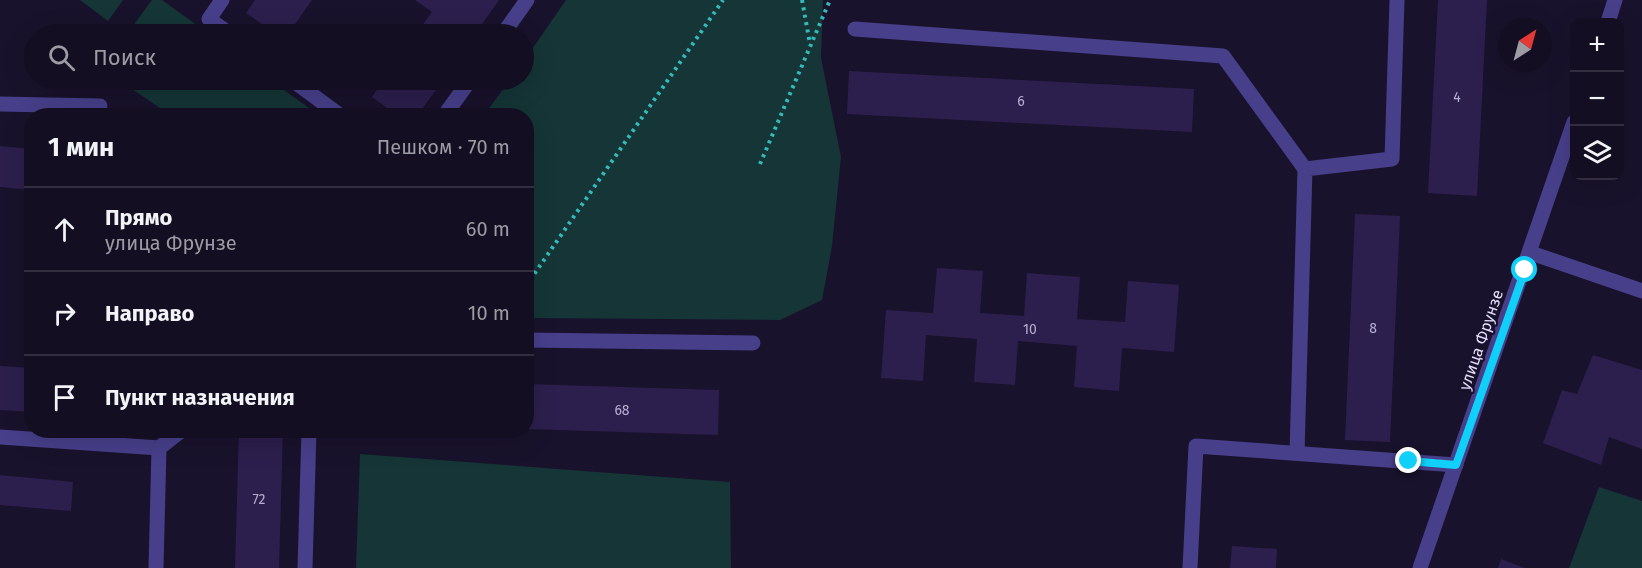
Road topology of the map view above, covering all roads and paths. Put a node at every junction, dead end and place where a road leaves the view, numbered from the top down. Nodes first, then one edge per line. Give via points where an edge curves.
1 (222, 0) edge
2 (527, 0) edge
3 (723, 0) edge
4 (802, 0) edge
5 (830, 0) edge
6 (1397, 0) edge
7 (1616, 0) edge
8 (1609, 18) edge
9 (215, 24) edge
10 (509, 24) edge
11 (855, 29) dead end
12 (810, 46) junction
13 (306, 90) edge
14 (463, 90) edge
15 (0, 104) edge
16 (100, 106) dead end
17 (330, 108) edge
18 (450, 108) edge
19 (1574, 126) edge
20 (760, 164) dead end
21 (1305, 169) junction
22 (1531, 253) junction
23 (534, 274) edge
24 (1642, 291) edge
25 (534, 340) edge
26 (753, 344) dead end
27 (0, 437) edge
28 (172, 438) edge
29 (309, 438) edge
30 (159, 448) junction
31 (1297, 453) junction
32 (1456, 465) junction
33 (156, 568) edge
34 (305, 568) edge
35 (1190, 568) edge
36 (1420, 568) edge

1 - 9 street via 208,19
2 - 10 street
3 - 23 path
4 - 12 path
5 - 12 path
6 - 21 street via 1392,159
7 - 8 street
11 - 21 street via 1223,56
12 - 20 path
13 - 17 street
14 - 18 street
15 - 16 street
19 - 22 street, улица Фрунзе
21 - 31 street
22 - 24 street
22 - 32 street, улица Фрунзе
25 - 26 street
27 - 30 street
28 - 30 street
29 - 34 street
30 - 33 street
31 - 32 street
31 - 35 street via 1196,446
32 - 36 street, улица Фрунзе

